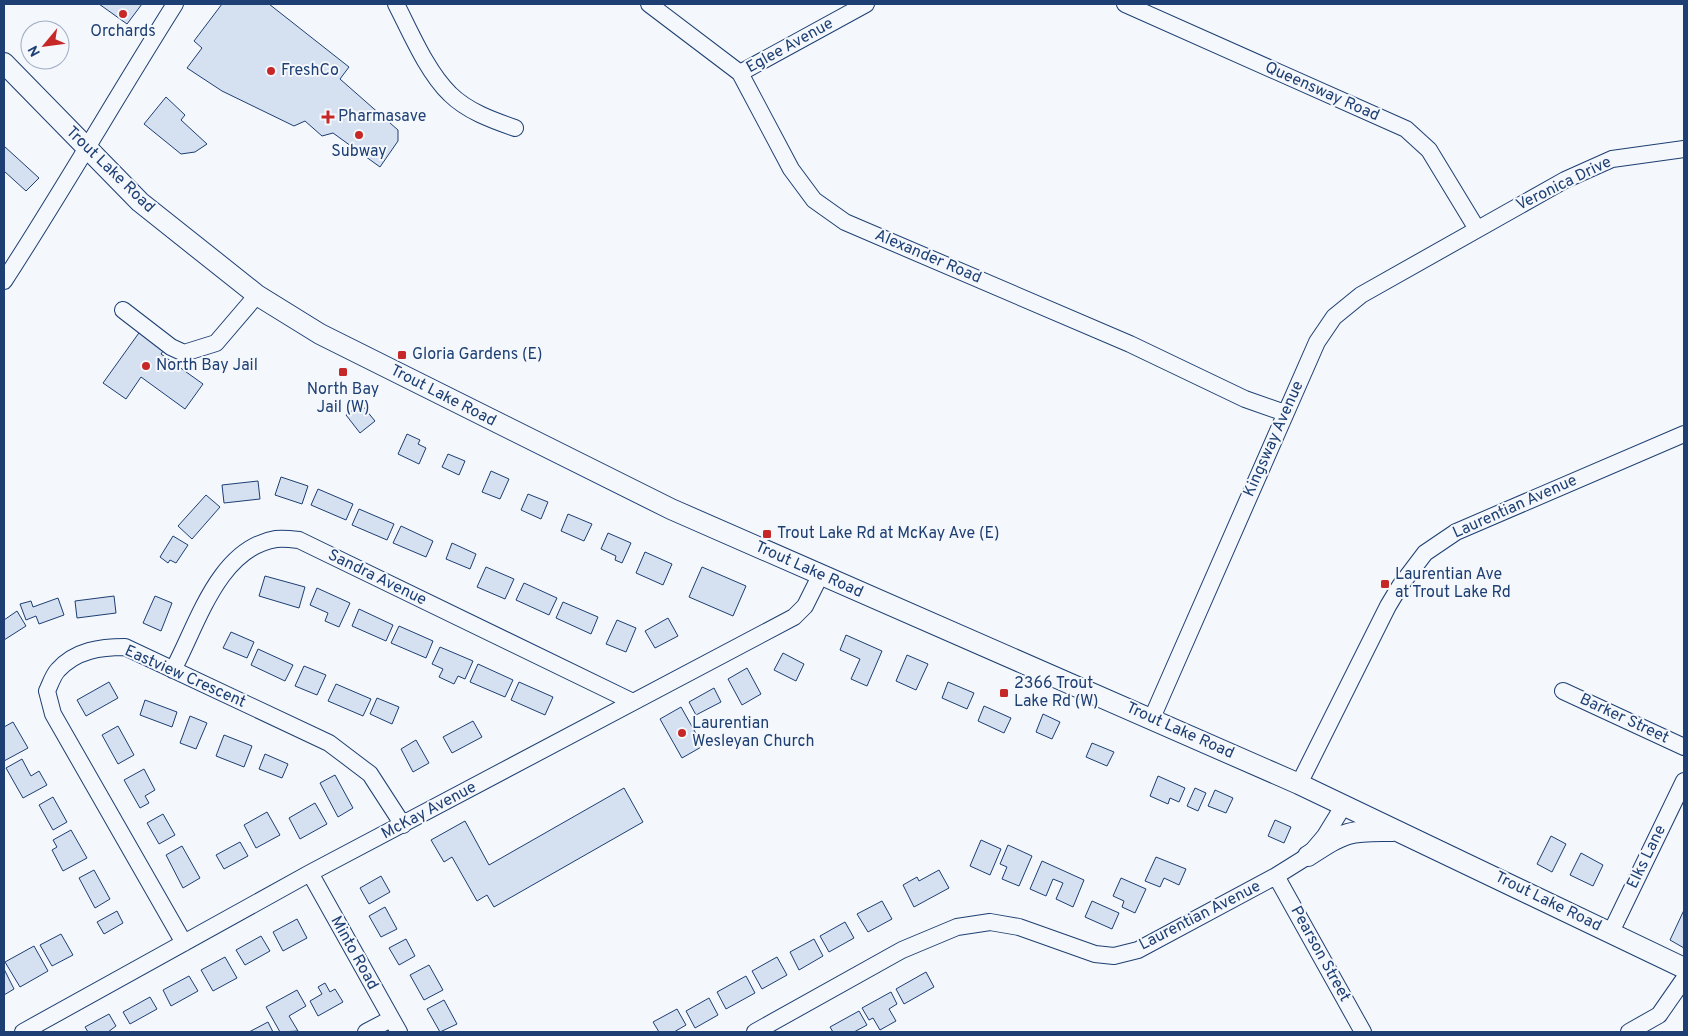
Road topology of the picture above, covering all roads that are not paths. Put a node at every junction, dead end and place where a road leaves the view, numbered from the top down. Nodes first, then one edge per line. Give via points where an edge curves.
1 (175, 4) edge
2 (396, 4) edge
3 (649, 4) edge
4 (866, 4) edge
5 (1125, 4) edge
6 (4, 63) edge
7 (740, 73) junction
8 (515, 128) dead end
9 (85, 147) junction
10 (1684, 149) edge
11 (1478, 229) junction
12 (4, 281) edge
13 (257, 295) junction
14 (123, 310) dead end
15 (1286, 413) junction
16 (1684, 434) edge
17 (820, 576) junction
18 (173, 670) junction
19 (1563, 691) dead end
20 (633, 702) junction
21 (1152, 718) junction
22 (1684, 747) edge
23 (1684, 781) edge
24 (1299, 784) junction
25 (1344, 805) junction
26 (403, 825) junction
27 (1400, 832) junction
28 (1308, 856) junction
29 (310, 873) junction
30 (1276, 876) junction
31 (1611, 932) junction
32 (184, 943) junction
33 (1684, 968) edge
34 (1684, 979) edge
35 (395, 1025) edge
36 (23, 1032) edge
37 (366, 1032) edge
38 (755, 1032) edge
39 (1363, 1032) edge
40 (1629, 1032) edge

1 - 9 street
2 - 8 street via 422,56 450,94 483,116
3 - 7 street, Alexander Road
4 - 7 street, Eglee Avenue
5 - 11 street, Queensway Road via 1406,129 1429,150
6 - 9 main road, Trout Lake Road
7 - 15 street, Alexander Road via 791,169 814,200 845,222 1130,344 1245,399
9 - 12 street via 58,198
9 - 13 main road, Trout Lake Road via 140,202
10 - 11 street, Veronica Drive via 1612,159 1566,180
11 - 15 street, Kingsway Avenue via 1361,295 1334,316 1317,342
13 - 14 street via 216,343 184,352 171,347
13 - 17 main road, Trout Lake Road via 320,334 504,427 671,509
15 - 21 street, Kingsway Avenue
16 - 24 street, Laurentian Avenue via 1475,522 1425,553 1388,606
17 - 20 street, McKay Avenue via 805,606 794,617
17 - 21 main road, Trout Lake Road
18 - 20 street, Sandra Avenue via 216,585 235,560 254,546 276,539 299,540
18 - 26 street, Eastview Crescent via 329,743 370,774
18 - 32 street, Eastview Crescent via 125,647 100,647 78,655 58,670 47,691 53,714
19 - 22 street, Barker Street
20 - 26 street, McKay Avenue
21 - 24 main road, Trout Lake Road
23 - 31 street, Elks Lane
24 - 25 main road, Trout Lake Road
25 - 27 main road, Trout Lake Road
25 - 28 street, Laurentian Avenue
26 - 29 street, McKay Avenue
27 - 28 main road via 1350,832
27 - 31 main road, Trout Lake Road
28 - 30 street, Laurentian Avenue
29 - 32 street, McKay Avenue
29 - 35 street, Minto Road
30 - 38 street, Laurentian Avenue via 1138,950 1114,956 1095,954 1020,927 990,922 958,927 902,950
30 - 39 street, Pearson Street
31 - 33 main road, Trout Lake Road
32 - 36 street, McKay Avenue
34 - 40 street via 1659,1016
35 - 37 street

